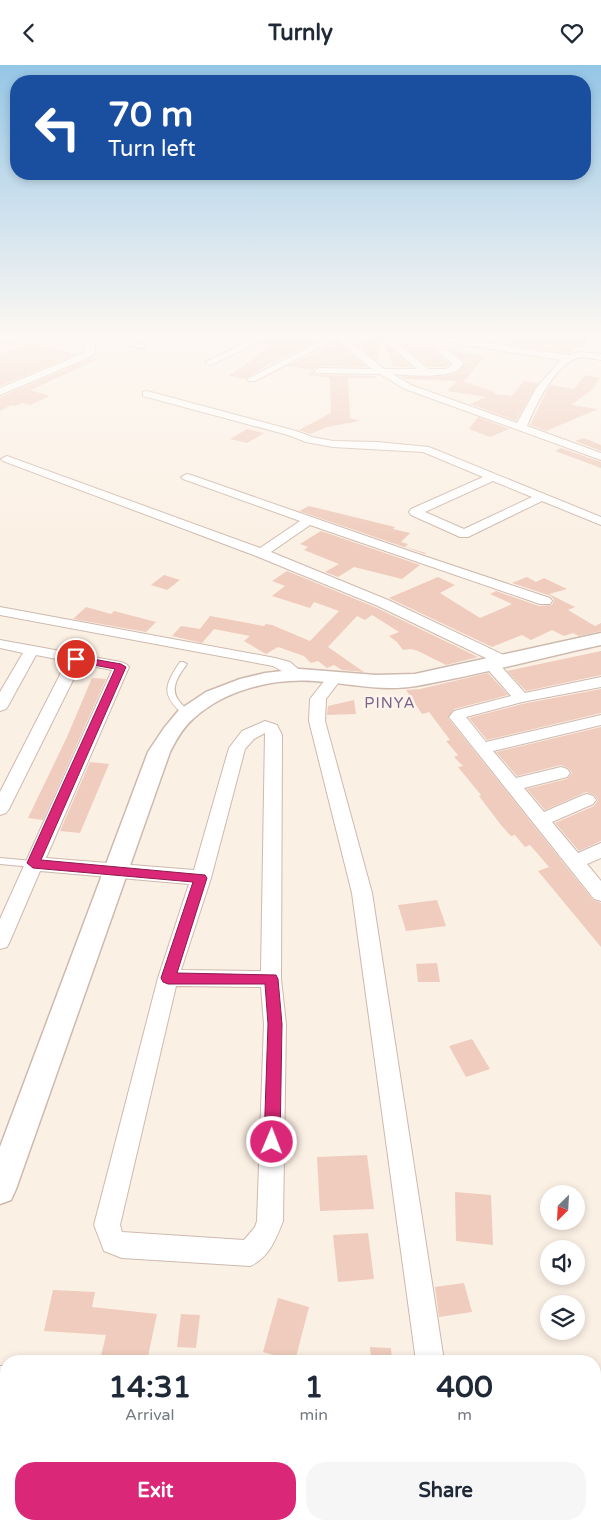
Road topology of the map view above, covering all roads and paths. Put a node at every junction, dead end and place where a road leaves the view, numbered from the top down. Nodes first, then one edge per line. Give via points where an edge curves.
1 (182, 403) edge
2 (452, 403) edge
3 (532, 403) edge
4 (521, 427) junction
5 (601, 457) edge
6 (7, 459) dead end
7 (204, 467) dead end
8 (494, 476) junction
9 (542, 496) junction
10 (308, 521) junction
11 (601, 521) edge
12 (261, 553) junction
13 (545, 601) dead end
14 (0, 611) edge
15 (601, 639) edge
16 (0, 644) edge
17 (32, 650) junction
18 (76, 659) junction
19 (498, 662) junction
20 (183, 664) dead end
21 (296, 674) junction
22 (334, 678) junction
23 (601, 682) edge
24 (521, 698) junction
25 (0, 706) edge
26 (187, 713) junction
27 (601, 720) edge
28 (482, 748) junction
29 (561, 773) dead end
30 (512, 785) junction
31 (587, 800) dead end
32 (0, 809) edge
33 (541, 820) junction
34 (601, 850) edge
35 (0, 861) edge
36 (576, 861) junction
37 (33, 863) junction
38 (116, 870) junction
39 (200, 878) junction
40 (601, 894) edge
41 (0, 941) edge
42 (168, 978) junction
43 (271, 979) junction
44 (0, 1189) edge
45 (429, 1355) edge

1 - 8 street via 310,440 425,449
2 - 4 street
3 - 4 street
4 - 5 street
6 - 12 street
7 - 10 street via 187,477
8 - 9 street
8 - 9 street via 415,512 464,534
9 - 11 street
10 - 12 street
10 - 13 street
12 - 19 street via 383,603
14 - 21 street via 275,662
15 - 19 street
16 - 17 street
17 - 18 street
17 - 25 street
18 - 32 street
18 - 37 street via 121,667
19 - 22 street via 394,683
19 - 24 street
20 - 26 lane via 169,689 170,697
21 - 22 street
21 - 26 street via 234,687
22 - 45 street via 318,699 317,721 362,893
23 - 24 street
24 - 28 street via 457,716
26 - 38 street via 171,730 159,752
27 - 28 street
28 - 30 street
29 - 30 street
30 - 33 street
31 - 33 street
33 - 36 street
34 - 36 street
35 - 37 lane
36 - 40 street
37 - 38 street
37 - 41 street
38 - 39 street
38 - 44 street
39 - 42 street
39 - 43 street via 237,748 248,735 261,727 268,727 274,735
42 - 43 street
42 - 43 street via 107,1225 109,1235 113,1242 122,1245 250,1253 265,1235 270,1221 275,1024

